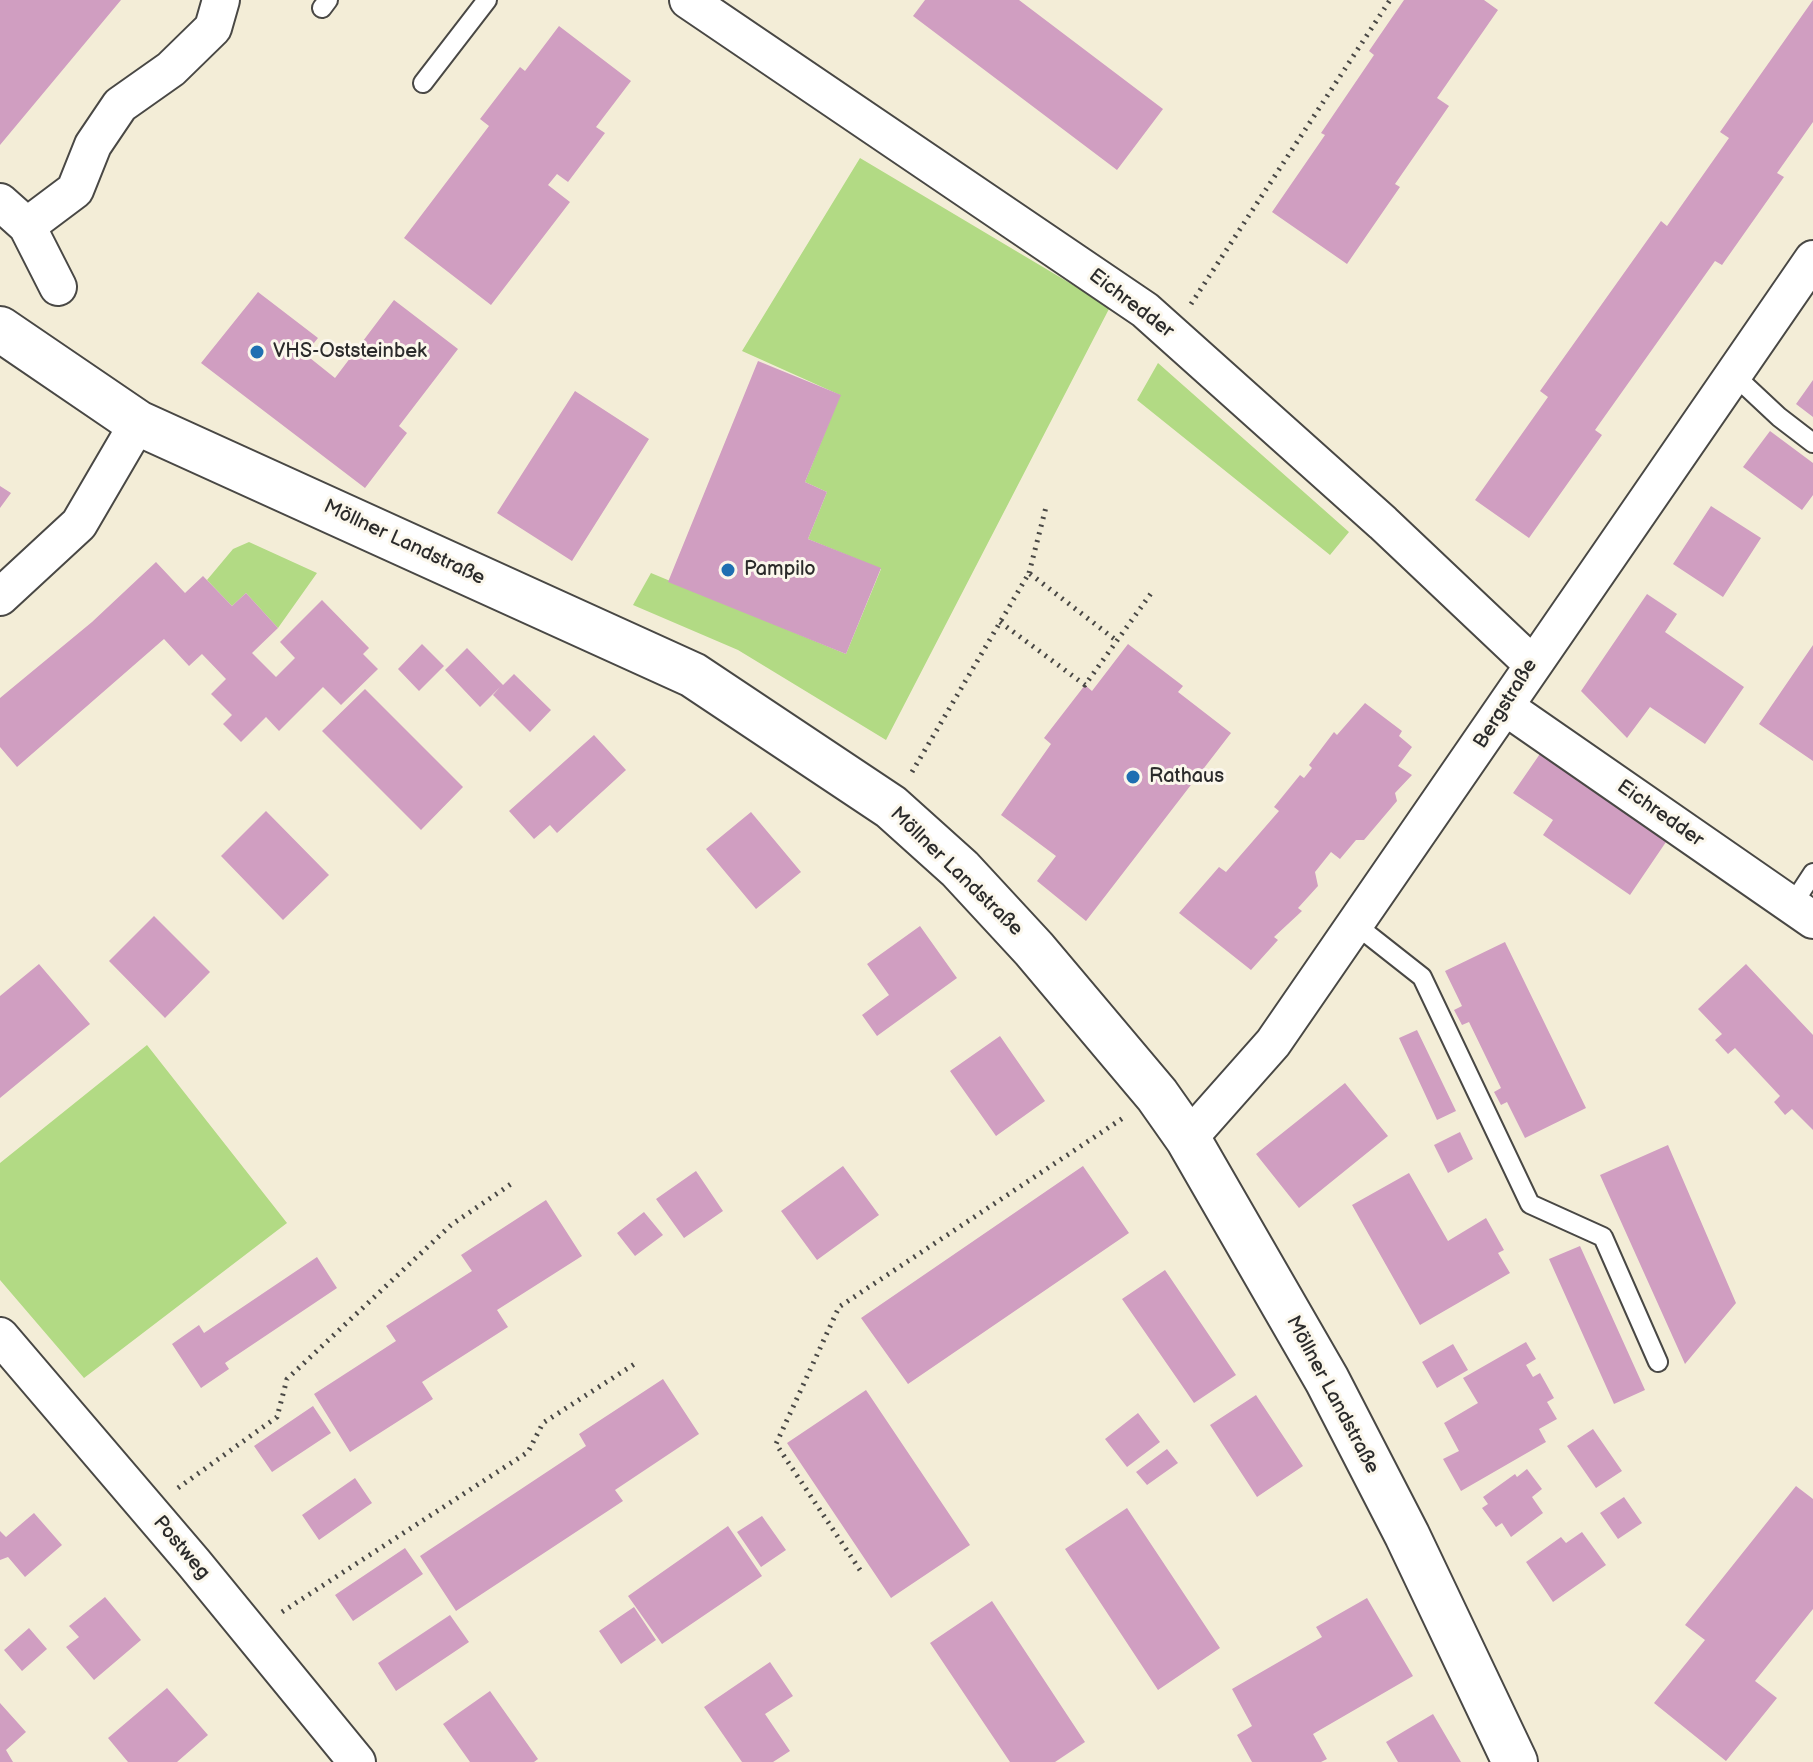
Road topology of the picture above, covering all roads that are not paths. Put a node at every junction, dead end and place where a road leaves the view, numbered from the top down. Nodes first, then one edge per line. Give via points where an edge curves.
1 (221, 0) edge
2 (487, 0) edge
3 (688, 0) edge
4 (423, 83) dead end
5 (0, 202) edge
6 (27, 226) junction
7 (1813, 259) edge
8 (58, 287) dead end
9 (0, 329) edge
10 (1733, 374) junction
11 (138, 423) junction
12 (1813, 443) edge
13 (0, 597) edge
14 (1531, 663) junction
15 (1507, 708) junction
16 (1813, 873) edge
17 (1802, 913) edge
18 (1356, 925) junction
19 (1188, 1139) junction
20 (0, 1336) edge
21 (1658, 1362) dead end
22 (357, 1762) edge
23 (1515, 1762) edge

1 - 6 street via 213,28 171,69 120,105 93,145 75,190
2 - 4 lane
3 - 14 street, Eichredder via 1132,301 1383,523
5 - 6 street
6 - 8 street
7 - 10 street, Bergstraße
9 - 11 main road, Möllner Landstraße
10 - 12 lane
10 - 14 street, Bergstraße
11 - 13 street via 79,524
11 - 19 main road, Möllner Landstraße via 693,675 891,807 960,869 1034,949
14 - 15 street, Bergstraße
15 - 17 street, Eichredder
15 - 18 street, Bergstraße
16 - 17 lane
18 - 19 street, Bergstraße via 1273,1043
18 - 21 lane via 1422,977 1530,1204 1603,1237
19 - 23 main road, Möllner Landstraße via 1327,1380
20 - 22 street, Postweg

